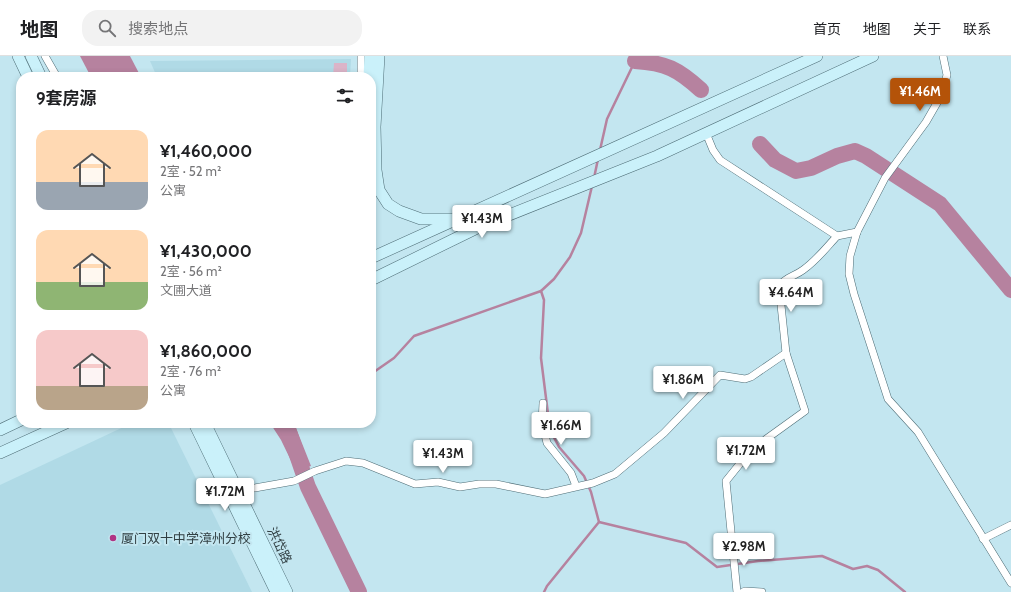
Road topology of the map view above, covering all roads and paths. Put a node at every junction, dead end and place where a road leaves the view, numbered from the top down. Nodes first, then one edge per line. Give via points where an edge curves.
1 (18, 56) edge
2 (31, 56) edge
3 (45, 56) edge
4 (361, 56) edge
5 (370, 56) edge
6 (379, 56) edge
7 (817, 56) edge
8 (873, 56) edge
9 (943, 56) edge
10 (26, 72) edge
11 (39, 72) edge
12 (54, 72) edge
13 (360, 72) edge
14 (369, 72) edge
15 (376, 109) edge
16 (706, 133) junction
17 (376, 170) edge
18 (456, 219) junction
19 (856, 232) junction
20 (837, 236) junction
21 (376, 256) edge
22 (376, 278) edge
23 (786, 353) junction
24 (543, 403) dead end
25 (16, 422) edge
26 (55, 428) edge
27 (0, 430) edge
28 (207, 431) edge
29 (0, 453) edge
30 (578, 486) junction
31 (238, 491) junction
32 (1011, 525) edge
33 (983, 539) junction
34 (1011, 583) edge
35 (737, 589) edge
36 (276, 592) edge
37 (287, 592) edge
38 (743, 592) edge
39 (762, 592) edge

1 - 10 main road
2 - 11 main road
3 - 12 street
4 - 13 street
5 - 14 main road
6 - 15 main road
7 - 18 main road
8 - 16 main road
9 - 19 street via 947,75 940,96 926,122 885,178
16 - 20 street via 720,160
16 - 22 main road via 657,156 479,227
17 - 18 main road via 379,190 388,204 399,211 421,219
18 - 21 main road
19 - 20 street
19 - 33 street via 849,274 888,399 918,432
20 - 23 street via 818,259 801,272 784,280 779,286
23 - 30 street via 751,377 745,379 720,375 659,438 615,474
23 - 35 street via 805,411 751,450 726,481
24 - 30 street via 542,423 547,443
25 - 27 main road
26 - 29 main road
28 - 31 main road, 洪岱路
28 - 36 main road
30 - 31 street via 545,494 496,484 460,487 438,482 415,484 363,463 346,461 294,481
31 - 37 main road, 洪岱路
32 - 33 street
33 - 34 street
38 - 39 street

